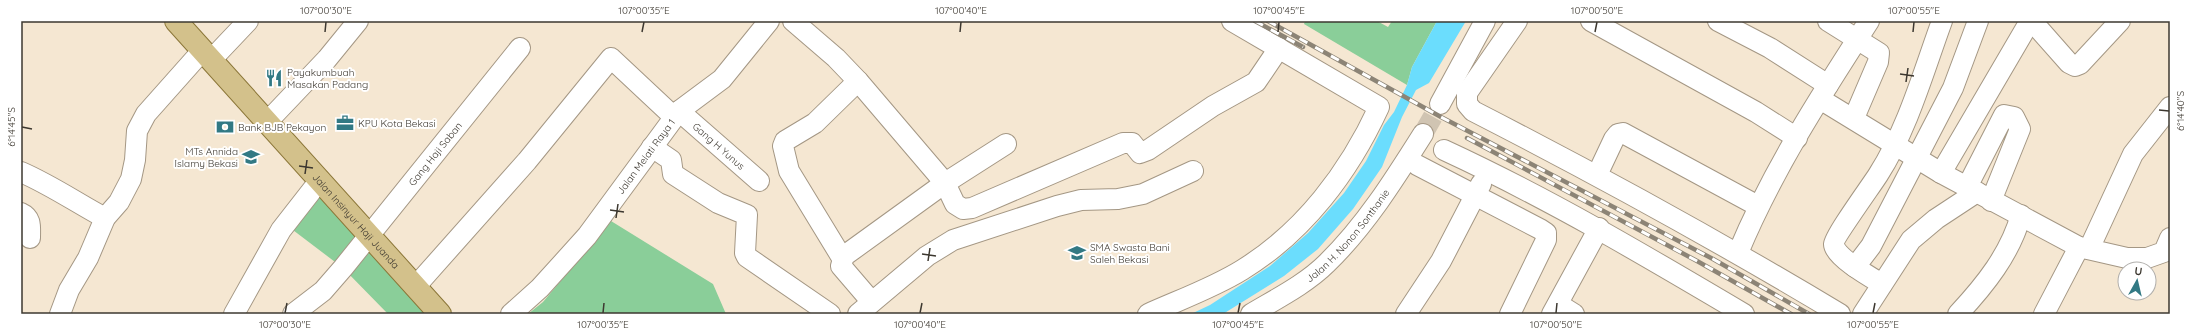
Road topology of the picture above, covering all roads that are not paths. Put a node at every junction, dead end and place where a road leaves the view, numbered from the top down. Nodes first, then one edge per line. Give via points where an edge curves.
1 (176, 21) edge
2 (248, 21) edge
3 (358, 21) edge
4 (769, 21) edge
5 (793, 21) edge
6 (1232, 21) edge
7 (1485, 21) edge
8 (1517, 21) edge
9 (1591, 21) edge
10 (1718, 21) edge
11 (1828, 21) edge
12 (1869, 21) edge
13 (1942, 21) edge
14 (1978, 21) edge
15 (2031, 21) edge
16 (2120, 21) edge
17 (1857, 39) junction
18 (520, 48) dead end
19 (1279, 48) junction
20 (207, 55) junction
21 (858, 81) junction
22 (1824, 92) junction
23 (1440, 104) tunnel mouth
24 (2170, 107) edge
25 (676, 114) junction
26 (1854, 118) junction
27 (268, 121) junction
28 (1423, 134) tunnel mouth
29 (1797, 138) junction
30 (1006, 144) dead end
31 (1897, 144) junction
32 (652, 147) junction
33 (1444, 150) dead end
34 (1916, 158) junction
35 (1417, 164) dead end
36 (1488, 170) junction
37 (1193, 171) dead end
38 (21, 172) edge
39 (1942, 173) junction
40 (1597, 175) junction
41 (320, 180) junction
42 (759, 181) dead end
43 (945, 183) junction
44 (1978, 193) junction
45 (1475, 195) junction
46 (1758, 206) junction
47 (21, 213) edge
48 (2021, 215) junction
49 (105, 218) junction
50 (1599, 228) junction
51 (368, 234) junction
52 (30, 238) dead end
53 (2170, 238) edge
54 (2084, 248) junction
55 (1738, 253) junction
56 (842, 258) junction
57 (1855, 268) junction
58 (1882, 284) junction
59 (415, 287) junction
60 (865, 308) edge
61 (1561, 311) edge
62 (60, 314) edge
63 (234, 314) edge
64 (293, 314) edge
65 (440, 314) edge
66 (511, 314) edge
67 (830, 314) edge
68 (1148, 314) edge
69 (1251, 314) edge
70 (1406, 314) edge
71 (1510, 314) edge
72 (1744, 314) edge
73 (1840, 314) edge
74 (1863, 314) edge
75 (1958, 314) edge
76 (2044, 314) edge

1 - 20 main road, Jalan Insinyur Haji Juanda
2 - 20 street
3 - 27 street via 327,59
4 - 25 street, Jalan Melati Raya 1 via 722,79
5 - 21 street
6 - 19 street
7 - 23 street
8 - 40 street via 1467,93 1467,104 1473,111
9 - 29 street via 1756,112
10 - 22 street via 1770,48
11 - 17 street
12 - 17 street
13 - 31 street
14 - 34 street via 1953,88
15 - 16 street via 2069,63 2075,66 2080,64
15 - 39 street
17 - 22 street
17 - 26 street via 1878,51 1879,58
18 - 51 street, Gang Haji Saban
19 - 43 street via 1256,82 1212,106 1148,150 1140,152 1132,143 1123,143 965,209 956,204
19 - 68 street via 1379,107 1368,130 1333,188 1282,239 1242,270
20 - 27 main road, Jalan Insinyur Haji Juanda
20 - 49 street via 146,114 137,131 131,179 119,202
21 - 43 street
21 - 56 street via 815,123 786,141 783,146 789,171
22 - 26 street
22 - 29 street
24 - 54 street via 2133,154
25 - 32 street, Jalan Melati Raya 1
25 - 42 street, Gang H Yunus
25 - 59 street, Gang H Yunus via 611,58 527,161
26 - 31 street
27 - 41 main road, Jalan Insinyur Haji Juanda
28 - 69 street, Jalan H. Nonon Sonthanie via 1390,186 1355,233 1326,264 1291,290
29 - 46 street
30 - 43 street
31 - 34 street
31 - 57 street via 1837,235 1834,245 1836,250
32 - 66 street, Jalan Melati Raya 1 via 587,236 540,288
32 - 67 street via 671,160 673,174 718,203 747,215 747,257
33 - 36 street
34 - 39 street
34 - 57 street via 1871,246
35 - 45 street
36 - 45 street
36 - 50 street
37 - 60 street via 1143,194 1118,199 1081,200 953,240 927,256
38 - 49 street
39 - 44 street
40 - 46 street via 1616,136 1623,133
40 - 55 street
41 - 51 main road, Jalan Insinyur Haji Juanda
41 - 63 street via 281,230
43 - 56 street
44 - 48 street
44 - 58 street via 1936,219 1911,240
45 - 70 street via 1441,261
45 - 71 street via 1546,233 1546,240
46 - 55 street
47 - 52 street via 27,216 30,222
48 - 54 street
48 - 75 street via 2008,248 1996,268
49 - 62 street via 88,258 69,290
50 - 61 street
50 - 72 street
51 - 59 main road, Jalan Insinyur Haji Juanda
51 - 64 street, Gang Haji Saban via 322,291
53 - 54 street via 2164,252 2147,258 2127,258
54 - 76 street
55 - 73 street
56 - 60 street via 841,266
57 - 58 street
58 - 74 street
59 - 65 main road, Jalan Insinyur Haji Juanda

